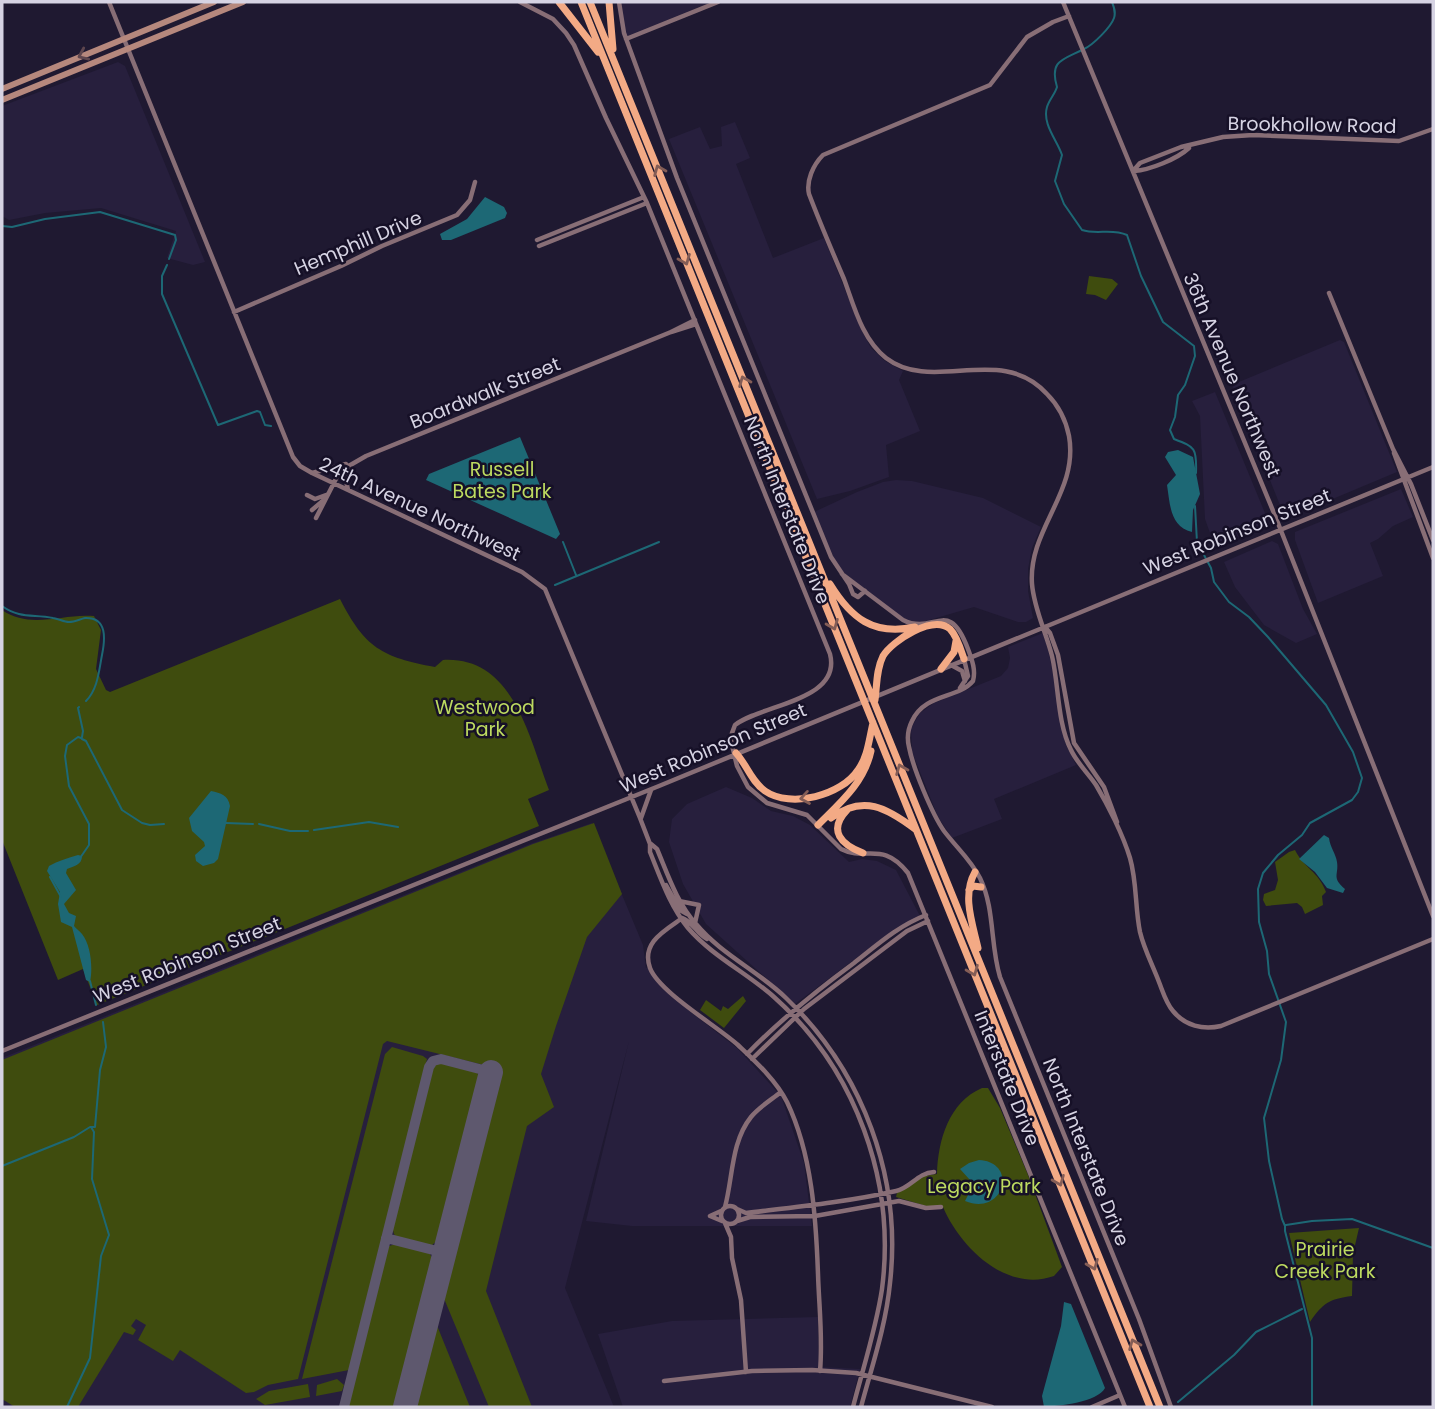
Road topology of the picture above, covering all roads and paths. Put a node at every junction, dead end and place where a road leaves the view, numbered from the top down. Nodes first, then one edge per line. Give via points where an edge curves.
1 (109, 2) edge
2 (214, 2) edge
3 (243, 2) edge
4 (520, 2) edge
5 (559, 2) edge
6 (581, 2) edge
7 (590, 2) edge
8 (609, 2) edge
9 (619, 2) edge
10 (718, 2) edge
11 (1063, 2) edge
12 (191, 9) junction
13 (1069, 16) junction
14 (195, 22) junction
15 (124, 37) junction
16 (626, 39) junction
17 (129, 49) junction
18 (613, 57) junction
19 (604, 60) junction
20 (2, 89) edge
21 (2, 100) edge
22 (1433, 129) edge
23 (1133, 171) junction
24 (475, 182) dead end
25 (646, 200) junction
26 (538, 243) dead end
27 (1329, 293) dead end
28 (234, 312) junction
29 (696, 322) junction
30 (351, 464) junction
31 (1433, 467) edge
32 (312, 473) junction
33 (1405, 478) junction
34 (332, 483) junction
35 (348, 491) junction
36 (307, 495) dead end
37 (326, 497) junction
38 (312, 510) dead end
39 (316, 518) dead end
40 (1281, 529) junction
41 (1433, 540) edge
42 (816, 558) junction
43 (1433, 558) edge
44 (842, 574) junction
45 (865, 591) junction
46 (925, 624) junction
47 (1044, 626) junction
48 (956, 640) junction
49 (968, 658) junction
50 (950, 665) junction
51 (941, 669) junction
52 (965, 682) junction
53 (960, 689) junction
54 (875, 705) junction
55 (873, 723) junction
56 (736, 753) junction
57 (651, 790) junction
58 (632, 797) junction
59 (850, 808) junction
60 (640, 818) junction
61 (819, 826) junction
62 (917, 831) junction
63 (650, 844) junction
64 (863, 853) junction
65 (975, 872) junction
66 (660, 878) junction
67 (981, 887) junction
68 (968, 890) junction
69 (679, 901) junction
70 (988, 904) junction
71 (699, 905) junction
72 (674, 907) junction
73 (687, 914) junction
74 (926, 915) junction
75 (1433, 916) edge
76 (681, 919) junction
77 (928, 922) junction
78 (695, 924) junction
79 (671, 926) junction
80 (687, 927) junction
81 (1433, 939) edge
82 (713, 941) junction
83 (982, 969) junction
84 (795, 1007) junction
85 (790, 1012) junction
86 (800, 1012) junction
87 (794, 1017) junction
88 (2, 1051) edge
89 (747, 1054) junction
90 (752, 1059) junction
91 (781, 1092) junction
92 (934, 1172) dead end
93 (730, 1192) junction
94 (888, 1192) junction
95 (881, 1194) junction
96 (890, 1202) junction
97 (882, 1203) junction
98 (813, 1205) junction
99 (941, 1207) dead end
100 (736, 1208) junction
101 (724, 1209) junction
102 (815, 1216) junction
103 (724, 1222) junction
104 (736, 1222) junction
105 (730, 1237) junction
106 (820, 1371) junction
107 (746, 1372) junction
108 (862, 1374) junction
109 (870, 1376) junction
110 (664, 1381) dead end
111 (1120, 1395) junction
112 (853, 1407) edge
113 (862, 1407) edge
114 (992, 1407) edge
115 (1092, 1407) edge
116 (1125, 1407) edge
117 (1150, 1407) edge
118 (1160, 1407) edge
119 (1171, 1407) edge

1 - 15 main road, 24th Avenue Northwest
2 - 12 main road
3 - 14 main road
4 - 25 main road, North Interstate Drive via 553,19 571,39
5 - 19 highway
6 - 19 highway
7 - 18 highway
8 - 18 highway
9 - 16 main road, North Interstate Drive
10 - 16 main road
11 - 13 main road, 36th Avenue Northwest
12 - 14 main road
12 - 15 main road
13 - 23 main road, 36th Avenue Northwest
13 - 47 main road via 1030,35 987,87 823,155 808,186 863,328 883,355 914,370 1015,373 1038,385 1059,410 1069,438 1070,468 1038,541 1032,569 1032,587
14 - 17 main road
15 - 17 main road, 24th Avenue Northwest
15 -> 20 main road
16 - 44 main road, North Interstate Drive via 706,251 831,557
17 - 21 main road
17 - 28 main road, 24th Avenue Northwest
42 -> 18 highway
19 -> 55 highway
22 - 23 main road, Brookhollow Road via 1399,141 1216,138
23 - 40 main road, 36th Avenue Northwest
24 - 28 main road, Hemphill Drive via 470,200 457,215
25 - 26 main road
25 - 29 main road, North Interstate Drive
27 - 33 main road
28 - 32 main road, 24th Avenue Northwest via 290,452
29 - 30 main road, Boardwalk Street
29 - 56 main road, North Interstate Drive via 832,663 829,678 819,689 738,722 731,737
30 - 32 main road
30 - 34 main road, Boardwalk Street
30 - 35 main road via 345,476
31 - 33 main road, West Robinson Street
32 - 34 main road, 24th Avenue Northwest
33 - 40 main road, West Robinson Street
33 - 41 main road
33 - 43 main road
34 - 35 main road, 24th Avenue Northwest
34 - 37 main road, Boardwalk Street
35 - 58 main road, 24th Avenue Northwest via 522,572 545,589
36 - 37 main road
37 - 38 main road
37 - 39 main road, Boardwalk Street
40 - 47 main road, West Robinson Street
40 - 75 main road, 36th Avenue Northwest
42 - 46 highway via 838,597 859,619 891,630
42 - 54 highway
44 - 45 main road, North Interstate Drive
44 - 45 main road, North Interstate Drive via 853,594 858,597
45 - 46 main road, North Interstate Drive via 903,620
46 - 49 main road, North Interstate Drive via 952,622 961,631
47 - 49 main road, West Robinson Street
47 - 81 main road via 1067,742 1097,787 1131,861 1141,937 1174,1013 1192,1026 1212,1028
48 - 49 highway
48 - 51 highway via 954,652
48 - 54 highway via 950,629 937,625 895,642 880,665
49 - 50 main road, West Robinson Street
49 - 52 main road, North Interstate Drive
49 - 53 main road via 974,679
50 - 51 main road, West Robinson Street
50 - 52 main road via 962,671
51 - 56 main road, West Robinson Street
52 - 53 main road, North Interstate Drive
53 - 65 main road, North Interstate Drive via 918,712 908,730 908,746 938,820
83 -> 54 highway
55 -> 56 highway via 865,757 855,775 806,799 783,799 768,793
55 - 61 highway via 871,752 863,773
55 - 62 highway
56 - 57 main road, West Robinson Street
56 - 61 main road, North Interstate Drive via 740,773 755,794 802,813
57 - 58 main road, West Robinson Street
57 - 60 main road
58 - 60 main road, 24th Avenue Northwest
58 - 88 main road, West Robinson Street
59 - 61 highway
59 - 62 highway via 884,809
59 - 64 highway via 839,821 839,836 844,844
60 - 63 main road, 24th Avenue Northwest
61 - 64 main road, North Interstate Drive via 841,849
62 -> 117 highway
63 - 66 main road, 24th Avenue Northwest
63 - 69 main road, 24th Avenue Northwest via 657,849
64 - 74 main road, North Interstate Drive via 886,855 904,868
65 - 67 main road, North Interstate Drive
65 - 68 highway
65 - 70 main road, North Interstate Drive
66 - 72 main road, 24th Avenue Northwest
66 - 73 main road
67 - 68 highway
67 - 70 main road, North Interstate Drive
68 - 83 highway
69 - 71 main road
69 - 73 main road, 24th Avenue Northwest
70 - 119 main road, North Interstate Drive via 1000,977
71 - 73 main road
71 - 78 main road
72 - 76 main road, 24th Avenue Northwest
72 - 79 main road
73 - 78 main road, 24th Avenue Northwest
74 - 77 main road, Interstate Drive
74 - 84 main road via 898,929
76 - 79 main road
76 - 80 main road, 24th Avenue Northwest
76 - 82 main road
77 - 86 main road via 907,931
77 - 111 main road, Interstate Drive
78 - 82 main road, 24th Avenue Northwest
79 - 80 main road
79 - 89 main road via 650,946 653,973
80 - 85 main road, 24th Avenue Northwest
82 - 84 main road, 24th Avenue Northwest
118 -> 83 highway
84 - 85 main road
84 - 86 main road, 24th Avenue Northwest
85 - 87 main road, 24th Avenue Northwest
85 - 89 main road
86 - 87 main road
86 - 94 main road, 24th Avenue Northwest via 828,1045 855,1089 877,1143
87 - 90 main road
87 - 95 main road, 24th Avenue Northwest via 826,1056 849,1095 867,1139
89 - 90 main road
90 - 91 main road
91 - 93 main road via 743,1129
91 - 98 main road via 804,1154
92 - 94 main road
93 - 100 main road
93 - 101 main road
94 - 95 main road
94 - 96 main road, 24th Avenue Northwest
95 - 97 main road, 24th Avenue Northwest
95 - 98 main road
96 - 97 main road
96 - 99 main road
96 - 109 main road, 24th Avenue Northwest via 890,1282
97 - 102 main road
97 - 108 main road, 24th Avenue Northwest via 882,1286
98 - 100 main road via 746,1213
98 - 102 main road
100 - 101 main road
100 - 104 main road
101 - 103 main road via 720,1216
101 - 103 main road via 710,1216
102 - 104 main road via 750,1217
102 - 106 main road
103 - 104 main road
103 - 105 main road
104 - 105 main road
105 - 107 main road via 744,1320
106 - 107 main road
106 - 108 main road
107 - 110 main road
108 - 109 main road
108 - 112 main road, 24th Avenue Northwest
109 - 113 main road, 24th Avenue Northwest
109 - 114 main road
111 - 115 main road
111 - 116 main road, Interstate Drive

